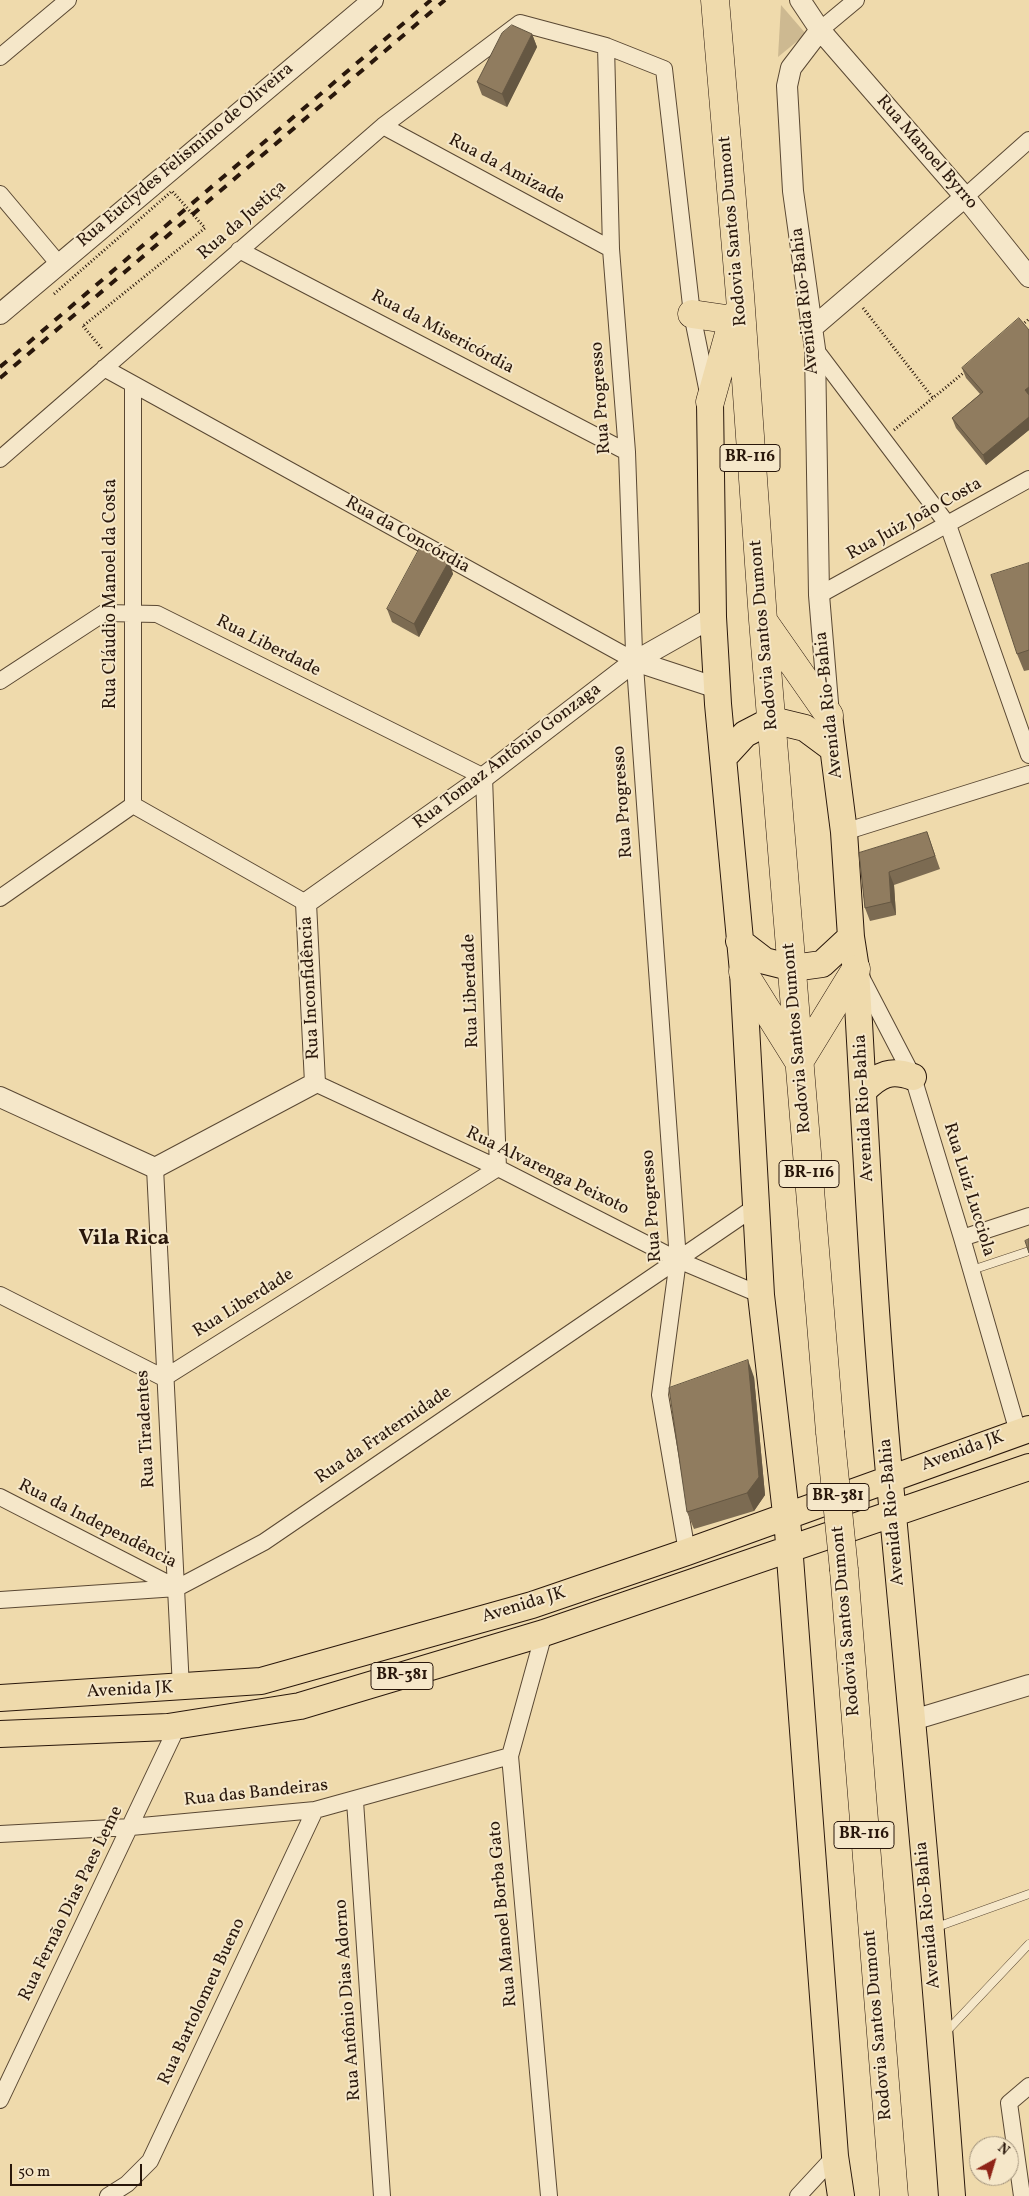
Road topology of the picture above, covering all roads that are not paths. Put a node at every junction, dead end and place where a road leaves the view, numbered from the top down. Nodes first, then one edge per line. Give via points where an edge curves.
1 (68, 0) edge
2 (373, 0) edge
3 (715, 0) edge
4 (800, 0) edge
5 (856, 0) edge
6 (820, 30) junction
7 (606, 46) junction
8 (0, 57) edge
9 (383, 126) junction
10 (1029, 140) edge
11 (0, 194) edge
12 (965, 197) junction
13 (611, 249) junction
14 (239, 250) junction
15 (58, 263) junction
16 (1029, 277) edge
17 (736, 308) junction
18 (0, 314) edge
19 (692, 314) junction
20 (811, 329) junction
21 (815, 349) junction
22 (108, 364) junction
23 (133, 384) junction
24 (710, 402) junction
25 (627, 452) junction
26 (0, 459) edge
27 (1029, 479) edge
28 (948, 525) junction
29 (819, 595) junction
30 (132, 614) junction
31 (713, 617) junction
32 (763, 620) junction
33 (635, 661) junction
34 (0, 680) edge
35 (717, 688) junction
36 (830, 715) junction
37 (772, 720) junction
38 (832, 748) junction
39 (1029, 754) edge
40 (723, 758) junction
41 (1029, 774) edge
42 (484, 777) junction
43 (132, 805) junction
44 (844, 832) junction
45 (0, 898) edge
46 (306, 903) junction
47 (851, 937) junction
48 (739, 941) junction
49 (793, 968) junction
50 (856, 969) junction
51 (743, 972) junction
52 (799, 1062) junction
53 (913, 1077) junction
54 (316, 1084) junction
55 (864, 1090) junction
56 (0, 1097) edge
57 (155, 1168) junction
58 (498, 1168) junction
59 (755, 1207) junction
60 (1029, 1216) edge
61 (962, 1238) junction
62 (1029, 1251) edge
63 (678, 1260) junction
64 (972, 1270) junction
65 (0, 1295) edge
66 (761, 1295) junction
67 (164, 1378) junction
68 (1024, 1430) edge
69 (1029, 1467) edge
70 (890, 1479) junction
71 (0, 1497) edge
72 (893, 1513) junction
73 (786, 1516) junction
74 (789, 1548) junction
75 (687, 1552) junction
76 (177, 1588) junction
77 (0, 1600) edge
78 (544, 1633) junction
79 (1029, 1685) edge
80 (181, 1688) junction
81 (0, 1698) edge
82 (913, 1720) junction
83 (178, 1725) junction
84 (0, 1734) edge
85 (510, 1756) junction
86 (355, 1801) junction
87 (315, 1810) junction
88 (131, 1827) junction
89 (0, 1834) edge
90 (1029, 1894) edge
91 (930, 1930) junction
92 (1029, 1944) edge
93 (941, 2038) junction
94 (1029, 2086) edge
95 (0, 2100) edge
96 (835, 2156) junction
97 (108, 2196) edge
98 (382, 2196) edge
99 (549, 2196) edge
100 (798, 2196) edge
101 (841, 2196) edge
102 (894, 2196) edge
103 (952, 2196) edge
104 (1022, 2196) edge

1 - 8 street
2 - 15 street, Rua Euclydes Felismino de Oliveira
3 - 17 highway, Rodovia Santos Dumont / BR-116
4 - 6 street, Rua Manoel Byrro
5 - 6 street
6 - 12 street, Rua Manoel Byrro
6 - 20 street, Avenida Rio-Bahia via 791,68 787,86 793,192
7 - 9 street, Rua da Justiça via 520,23
7 - 13 street, Rua Progresso
7 - 19 street via 664,69
9 - 13 street, Rua da Amizade
9 - 14 street, Rua da Justiça
10 - 12 street
11 - 15 street
12 - 16 street, Rua Manoel Byrro
12 - 20 street
13 - 25 street, Rua Progresso
14 - 22 street, Rua da Justiça
14 - 25 street, Rua da Misericórdia
15 - 18 street, Rua Euclydes Felismino de Oliveira
17 - 19 highway
17 - 24 highway
17 - 32 highway, Rodovia Santos Dumont / BR-116
19 - 24 street
20 - 21 street, Avenida Rio-Bahia
21 - 28 street
21 - 29 street, Avenida Rio-Bahia
22 - 23 street, Rua da Concórdia
22 - 26 street, Rua da Justiça
23 - 30 street, Rua Cláudio Manoel da Costa
23 - 33 street, Rua da Concórdia
24 - 31 main road
25 - 33 street, Rua Progresso
27 - 28 street, Rua Juiz João Costa
28 - 29 street, Rua Juiz João Costa
28 - 39 street
29 - 36 street, Avenida Rio-Bahia
30 - 34 street, Rua Liberdade via 104,613
30 - 42 street, Rua Liberdade via 157,614
30 - 43 street, Rua Cláudio Manoel da Costa
31 - 33 street, Rua Tomaz Antônio Gonzaga
31 - 35 main road
32 - 36 highway
32 - 37 highway, Rodovia Santos Dumont / BR-116
33 - 35 street, Rua da Concórdia
33 - 42 street, Rua Tomaz Antônio Gonzaga
33 - 63 street, Rua Progresso
35 - 40 main road
36 - 38 main road, Avenida Rio-Bahia
37 - 38 main road via 804,728
37 - 40 main road via 745,734
37 - 49 highway, Rodovia Santos Dumont / BR-116
38 - 44 main road, Avenida Rio-Bahia
40 - 48 main road
41 - 44 street
42 - 46 street, Rua Tomaz Antônio Gonzaga
42 - 58 street, Rua Liberdade
43 - 45 street
43 - 46 street, Rua Inconfidência
44 - 47 main road, Avenida Rio-Bahia
46 - 54 street, Rua Inconfidência
47 - 49 main road via 822,964
47 - 50 main road, Avenida Rio-Bahia
48 - 49 main road via 764,961
48 - 51 main road
49 - 52 highway, Rodovia Santos Dumont / BR-116
50 - 52 highway
50 - 53 street, Rua Luiz Lucciola
50 - 55 main road, Avenida Rio-Bahia
51 - 52 highway
51 - 59 main road
52 - 102 highway, Rodovia Santos Dumont / BR-116, bridge
53 - 55 main road via 899,1072 884,1073
53 - 61 street, Rua Luiz Lucciola
54 - 57 street, Rua Inconfidência
54 - 58 street, Rua Alvarenga Peixoto
55 - 70 main road, Avenida Rio-Bahia
56 - 57 street
57 - 67 street, Rua Tiradentes
58 - 63 street, Rua Alvarenga Peixoto
58 - 67 street, Rua Liberdade
59 - 63 street, Rua da Fraternidade
59 - 66 main road
60 - 61 street
61 - 64 street, Rua Luiz Lucciola
62 - 64 lane
63 - 66 street, Rua Alvarenga Peixoto
63 - 75 street, Rua Progresso via 660,1395
63 - 76 street, Rua da Fraternidade via 264,1542
64 - 68 street, Rua Luiz Lucciola
65 - 67 street
66 - 73 main road
67 - 76 street, Rua Tiradentes
68 - 70 main road, Avenida JK
69 - 72 main road, Avenida JK
70 - 72 main road, Avenida Rio-Bahia
70 - 73 main road, Avenida JK / BR-381
71 - 76 street, Rua da Independência
72 - 74 main road, Avenida JK / BR-381
72 - 82 main road, Avenida Rio-Bahia
73 - 74 main road
73 - 75 main road, Avenida JK / BR-381
74 - 78 main road, Avenida JK / BR-381
74 - 96 main road
75 - 80 main road, Avenida JK / BR-381 via 532,1605 261,1681
76 - 77 street, Rua da Fraternidade
76 - 80 street, Rua Tiradentes
78 - 83 main road, Avenida JK / BR-381 via 300,1706
78 - 85 street, Rua Manoel Borba Gato
79 - 82 street
80 - 81 main road, Avenida JK / BR-381
82 - 91 main road, Avenida Rio-Bahia
83 - 84 main road, Avenida JK / BR-381
83 - 88 street, Rua Fernão Dias Paes Leme
85 - 86 street, Rua das Bandeiras
85 - 99 street, Rua Manoel Borba Gato
86 - 87 street, Rua das Bandeiras
86 - 98 street, Rua Antônio Dias Adorno
87 - 88 street, Rua das Bandeiras
87 - 97 street, Rua Bartolomeu Bueno via 150,2161 127,2184
88 - 89 street, Rua das Bandeiras
88 - 95 street, Rua Fernão Dias Paes Leme
90 - 91 lane
91 - 93 main road, Avenida Rio-Bahia
92 - 93 lane
93 - 103 main road, Avenida Rio-Bahia
94 - 104 street via 1009,2103
96 - 100 street
96 - 101 main road

